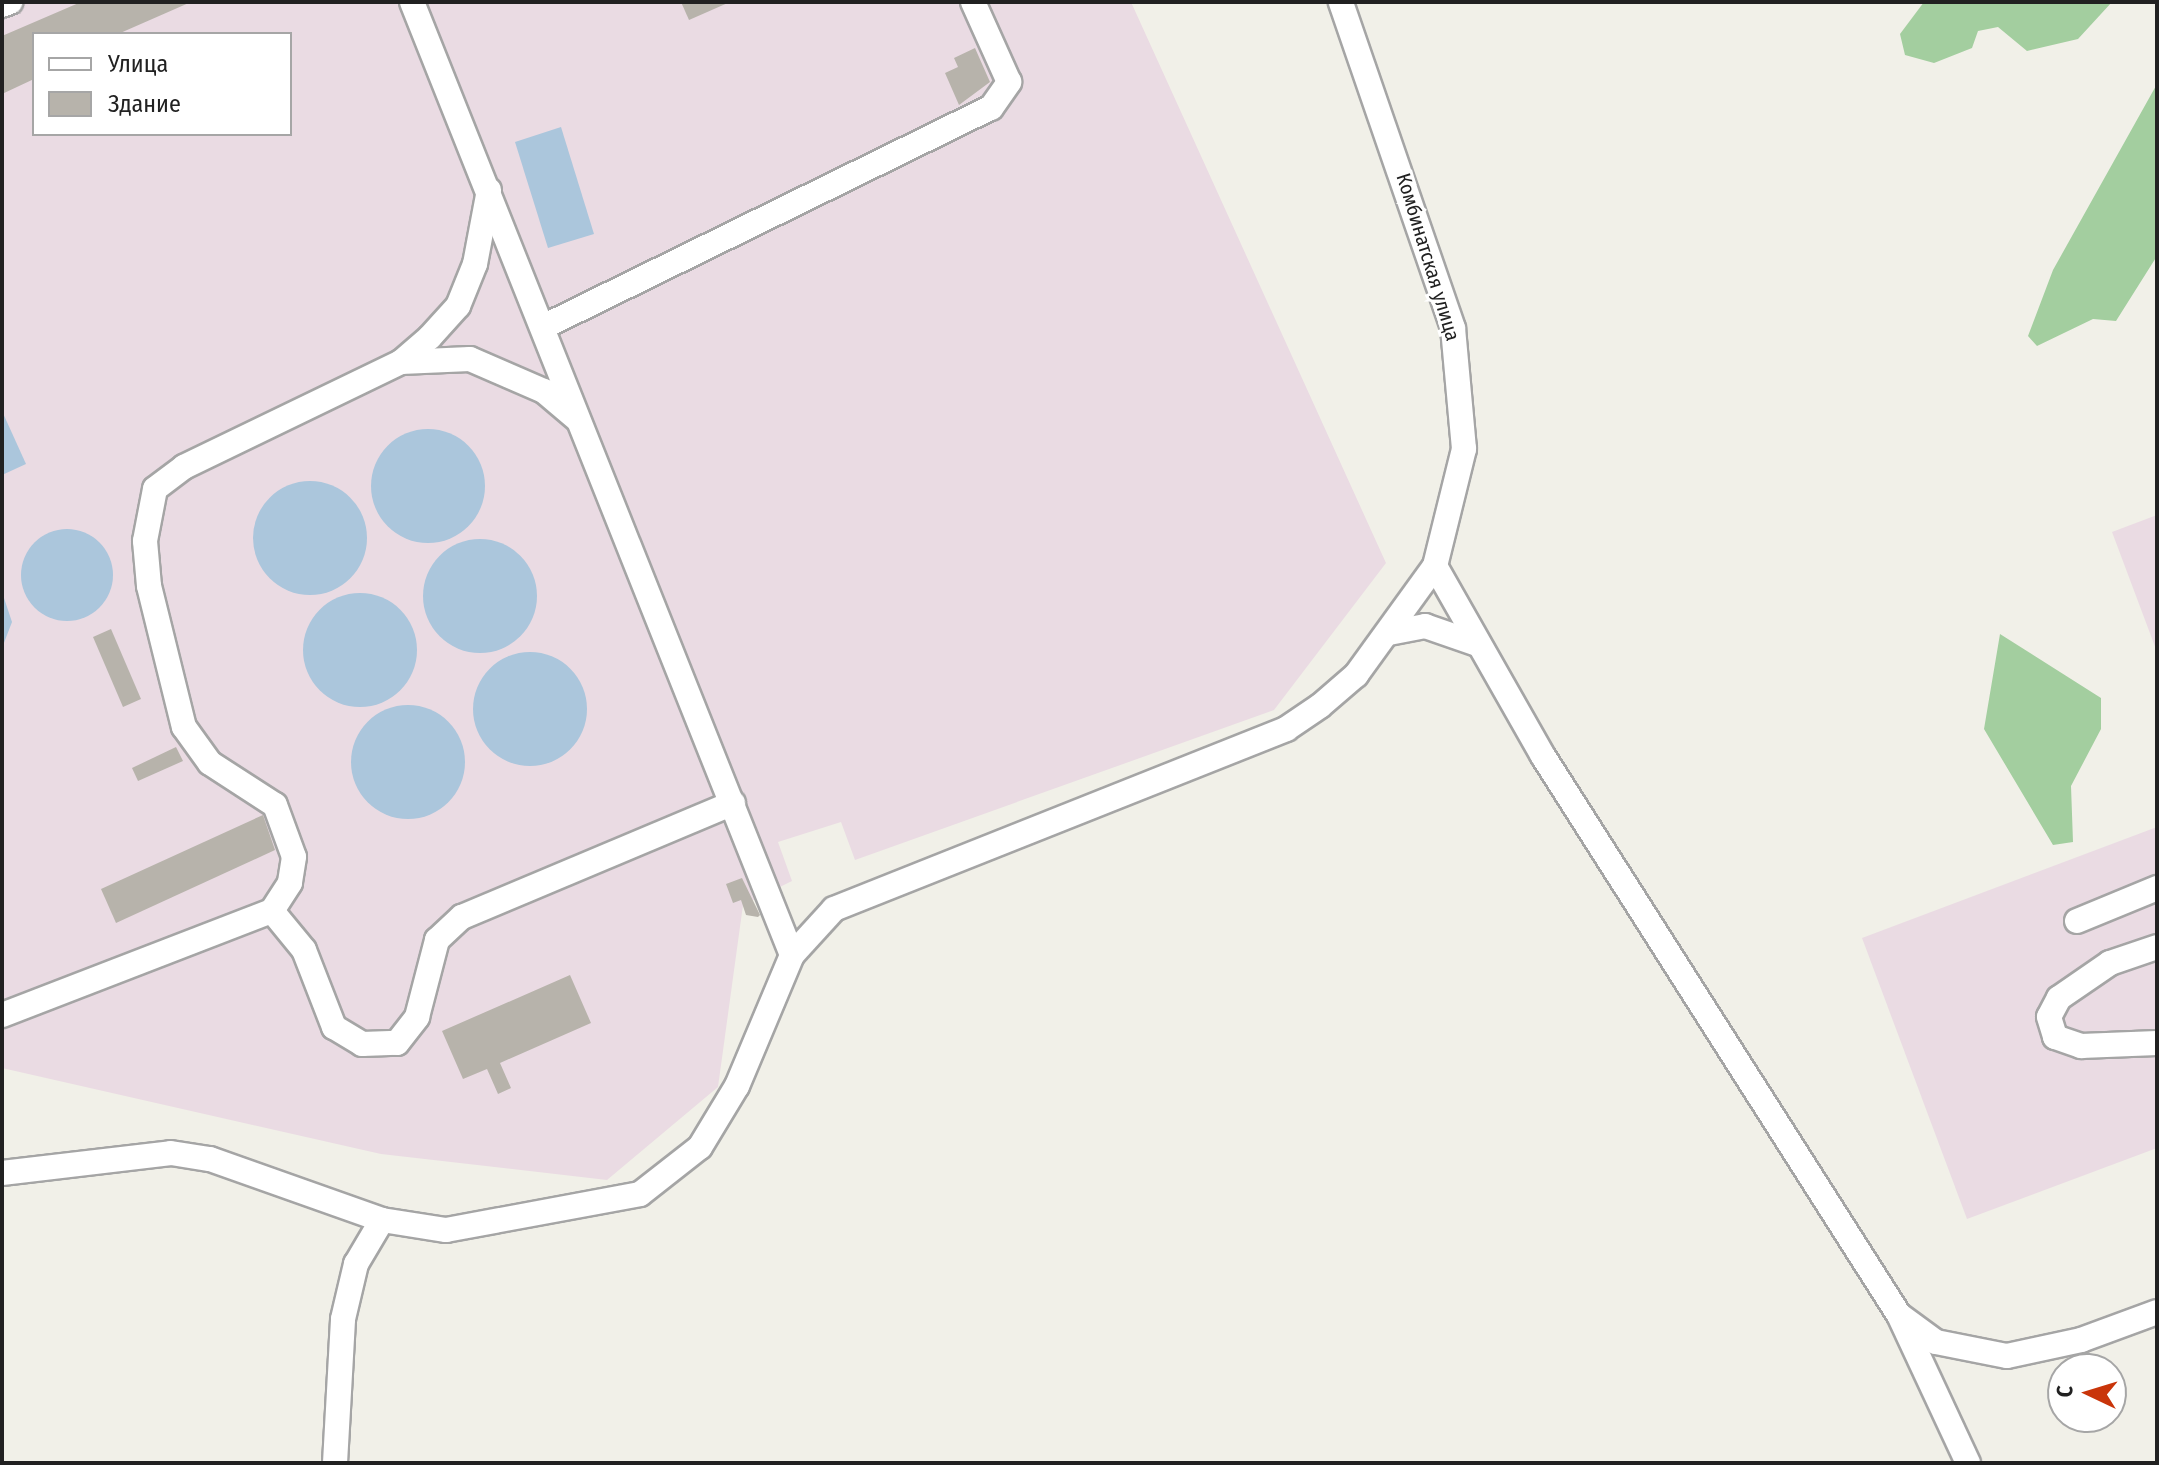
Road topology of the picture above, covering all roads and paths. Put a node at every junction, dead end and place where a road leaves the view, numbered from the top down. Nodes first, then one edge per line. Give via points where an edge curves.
1 (10, 2) edge
2 (412, 2) edge
3 (973, 2) edge
4 (1341, 2) edge
5 (2, 5) edge
6 (489, 190) junction
7 (543, 327) junction
8 (401, 362) junction
9 (581, 423) junction
10 (1435, 566) junction
11 (1389, 633) junction
12 (1477, 645) junction
13 (733, 803) junction
14 (2157, 888) edge
15 (272, 911) junction
16 (2077, 921) dead end
17 (2157, 947) edge
18 (792, 955) junction
19 (2, 1015) edge
20 (2157, 1043) edge
21 (2, 1173) edge
22 (382, 1220) junction
23 (2157, 1312) edge
24 (1899, 1315) junction
25 (1968, 1352) junction
26 (1935, 1391) junction
27 (335, 1463) edge
28 (1968, 1463) edge

1 - 5 street
2 - 6 street
3 - 7 street via 1009,82 991,108
4 - 10 street, Комбинатская улица via 1453,328 1464,449
6 - 7 street
6 - 8 street via 475,264 458,306
7 - 9 street
8 - 9 street via 470,359 544,391
8 - 15 street via 184,467 155,489 148,505 149,586 188,737 210,763 275,805 292,838 290,883
9 - 13 street
10 - 11 street
10 - 12 street
11 - 12 street via 1438,627
11 - 18 street via 1356,675 1286,729 834,909
12 - 24 street
13 - 15 street via 462,917 437,940 417,1017 397,1043 362,1044 334,1027 304,950
13 - 18 street
14 - 16 street
15 - 19 street
17 - 20 street via 2110,963 2059,998 2049,1017 2055,1037 2081,1046
18 - 22 street via 737,1086 700,1147 661,1184 607,1204 485,1228
21 - 22 street via 171,1153 210,1159
22 - 27 street via 356,1264 343,1319
23 - 25 street via 2043,1351
24 - 25 street via 1936,1342
24 - 26 street
25 - 26 street via 1939,1360
26 - 28 street

